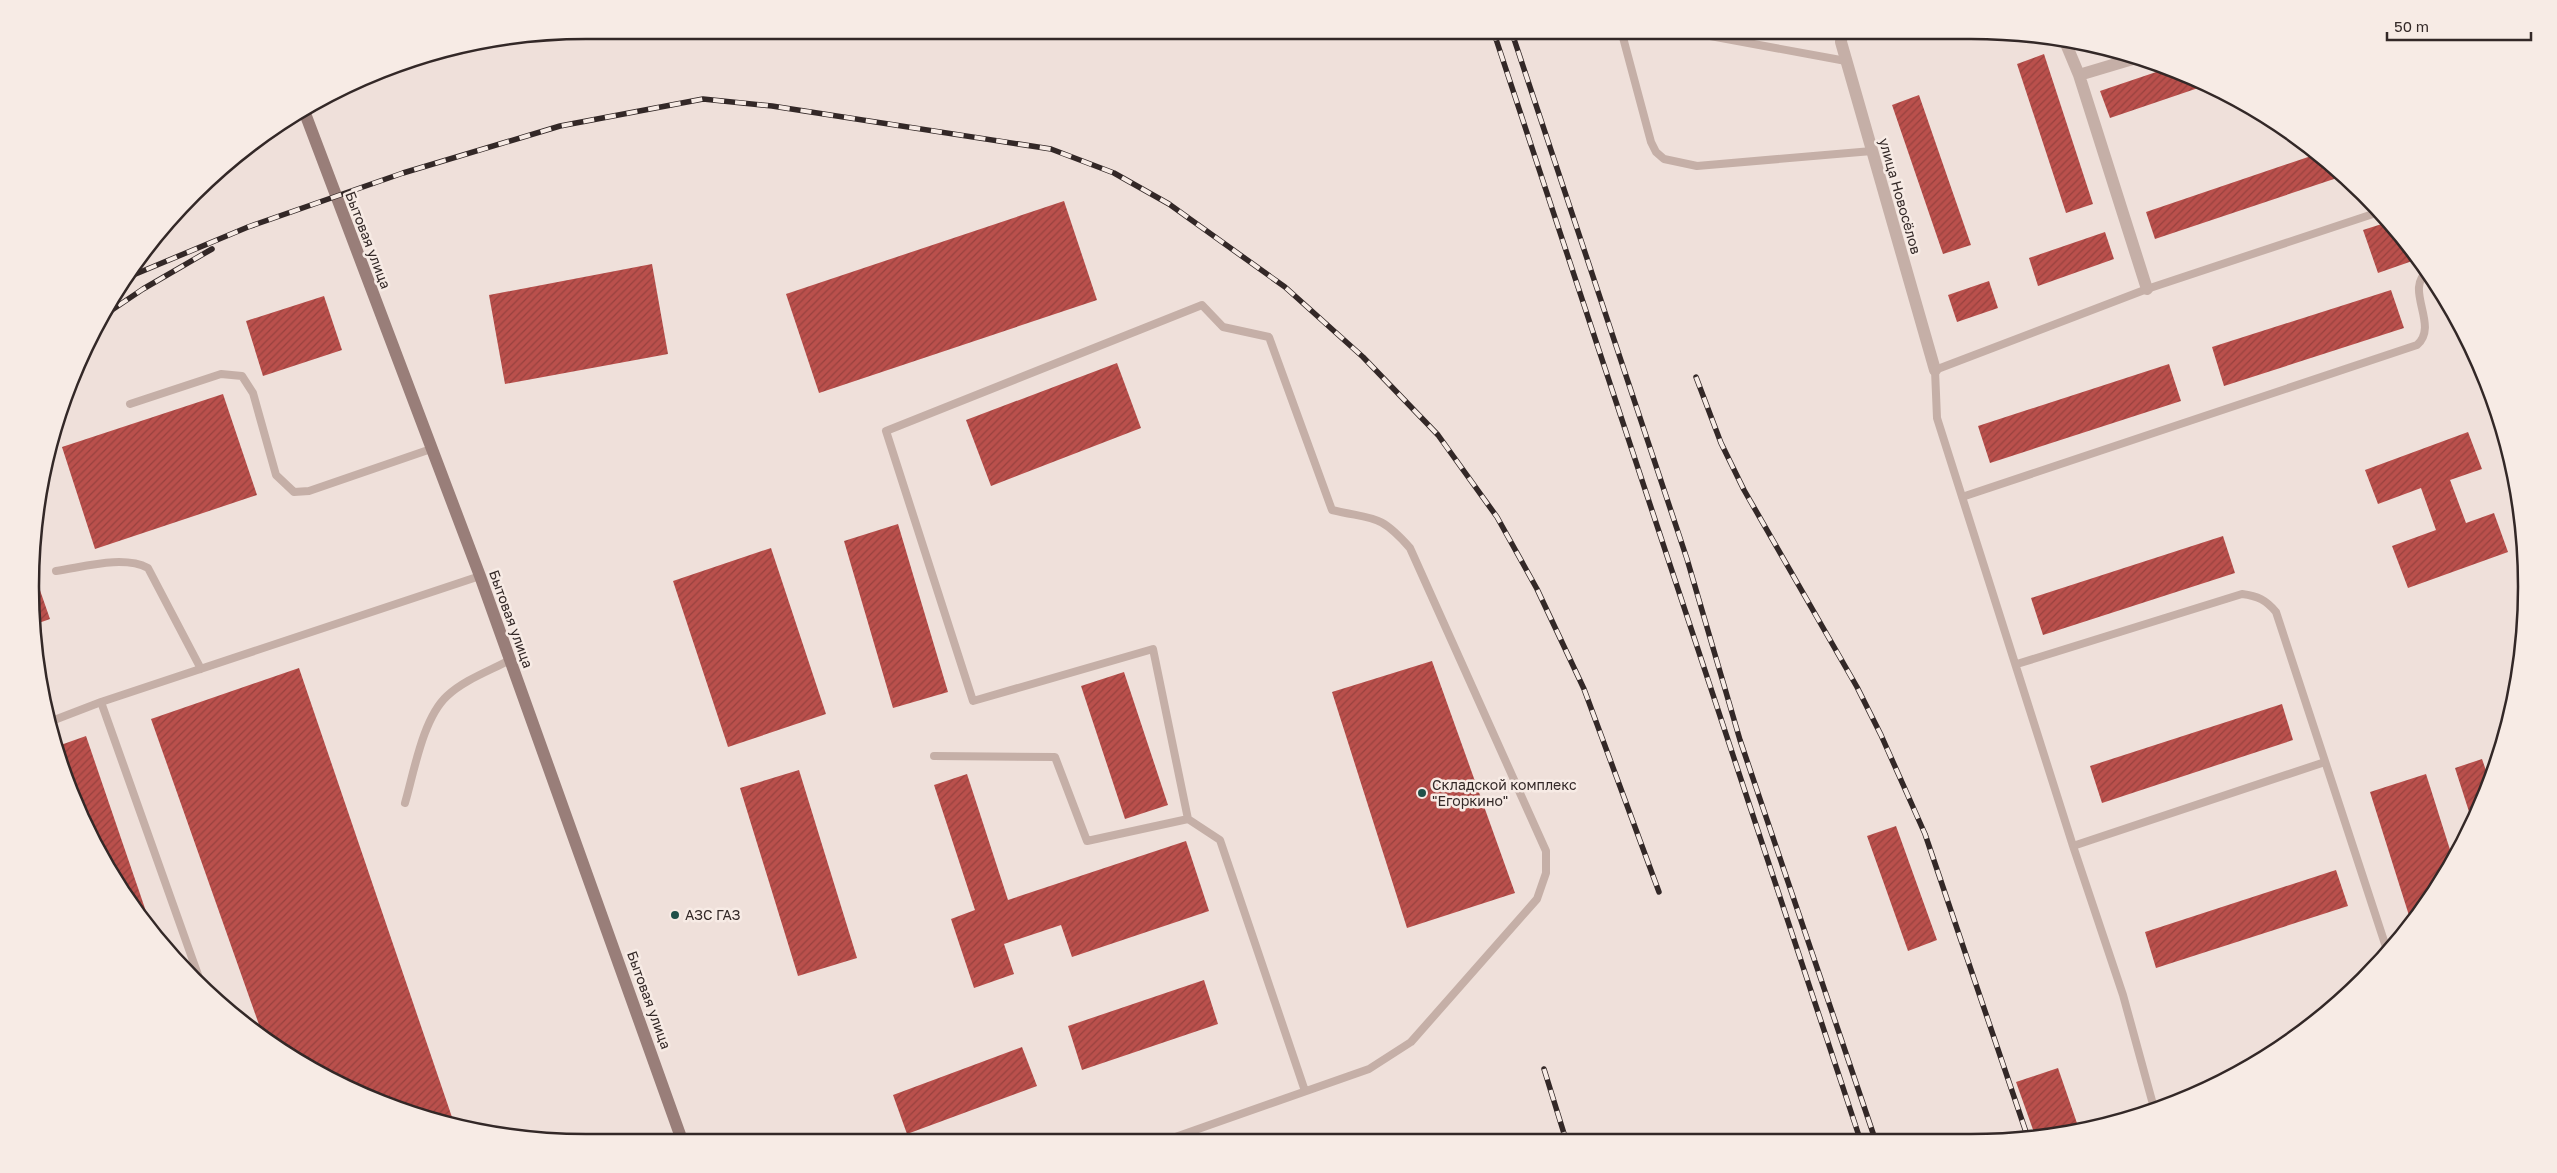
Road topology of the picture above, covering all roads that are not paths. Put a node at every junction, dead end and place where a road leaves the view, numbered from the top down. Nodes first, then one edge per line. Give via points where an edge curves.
1 (1623, 39) edge
2 (1727, 39) edge
3 (1841, 39) edge
4 (2067, 47) edge
5 (1846, 61) junction
6 (2125, 61) edge
7 (2079, 75) junction
8 (306, 116) edge
9 (1872, 151) junction
10 (2372, 214) edge
11 (2421, 276) edge
12 (2147, 289) junction
13 (1934, 370) junction
14 (130, 404) dead end
15 (431, 449) junction
16 (1962, 497) junction
17 (56, 571) dead end
18 (480, 576) junction
19 (510, 660) junction
20 (2017, 664) junction
21 (200, 669) junction
22 (101, 702) junction
23 (55, 720) edge
24 (934, 756) dead end
25 (2325, 762) junction
26 (405, 802) dead end
27 (1188, 819) junction
28 (2073, 846) junction
29 (2385, 944) edge
30 (197, 972) edge
31 (1304, 1092) junction
32 (2153, 1103) edge
33 (681, 1134) edge
34 (1184, 1134) edge

1 - 9 lane via 1651,142 1664,159 1697,166
2 - 5 lane
3 - 5 street, улица Новосёлов
4 - 7 street
5 - 9 street, улица Новосёлов
6 - 7 street
7 - 12 street
8 - 15 main road, Бытовая улица
9 - 13 street, улица Новосёлов
10 - 12 lane
11 - 16 lane via 2418,285 2426,331 2424,339 2417,345
12 - 13 lane
13 - 16 lane via 1936,418
14 - 15 lane via 221,374 242,376 253,393 276,474 294,492 309,491
15 - 18 main road, Бытовая улица
16 - 20 lane
17 - 21 lane via 124,561 137,562 148,568
18 - 19 main road, Бытовая улица
18 - 21 lane
19 - 26 lane via 446,697 430,719
19 - 33 main road, Бытовая улица
20 - 25 lane via 2242,594 2256,596 2268,602 2276,612
20 - 28 lane
21 - 22 lane
22 - 23 lane
22 - 30 lane
24 - 27 lane via 1055,757 1087,841
25 - 28 lane
25 - 29 lane
27 - 31 lane via 1220,840
27 - 31 lane via 1153,649 973,701 886,431 1202,305 1223,327 1269,337 1332,510 1379,520 1393,529 1410,548 1546,851 1546,873 1537,898 1411,1042 1369,1069
28 - 32 lane via 2123,995
31 - 34 lane

